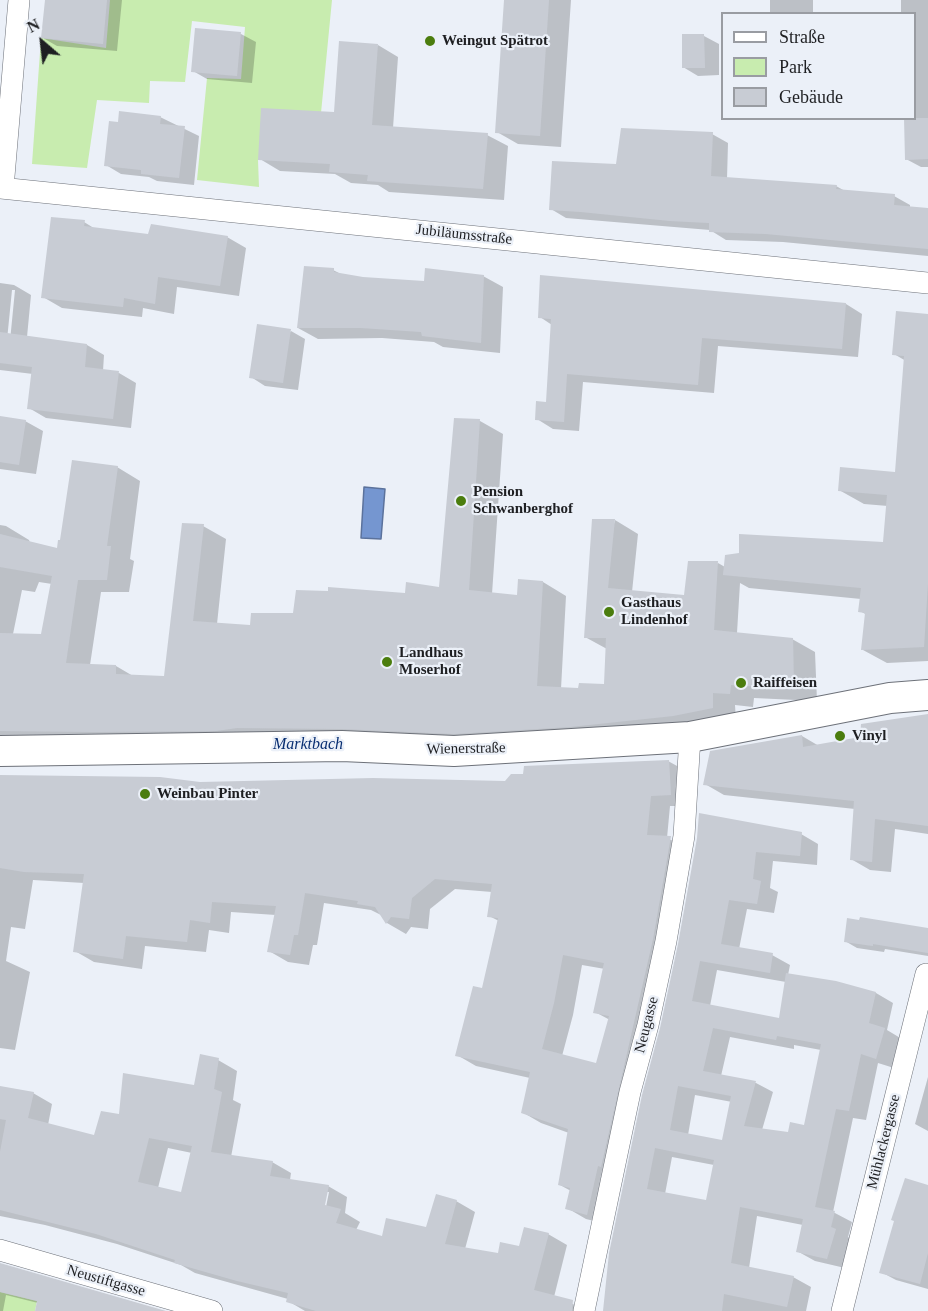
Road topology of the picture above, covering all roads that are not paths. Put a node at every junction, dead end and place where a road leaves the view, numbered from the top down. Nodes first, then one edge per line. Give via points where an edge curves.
1 (19, 0) edge
2 (2, 188) edge
3 (928, 283) edge
4 (928, 696) edge
5 (690, 737) junction
6 (0, 751) edge
7 (926, 974) dead end
8 (0, 1250) edge
9 (212, 1311) edge
10 (584, 1311) edge
11 (842, 1311) edge

1 - 2 street
2 - 3 street, Jubiläumsstraße
4 - 5 street, Wienerstraße via 890,698
5 - 6 street, Wienerstraße via 454,751 342,746
5 - 10 street, Neugasse via 684,836 666,941
7 - 11 street, Mühlackergasse
8 - 9 street, Neustiftgasse

